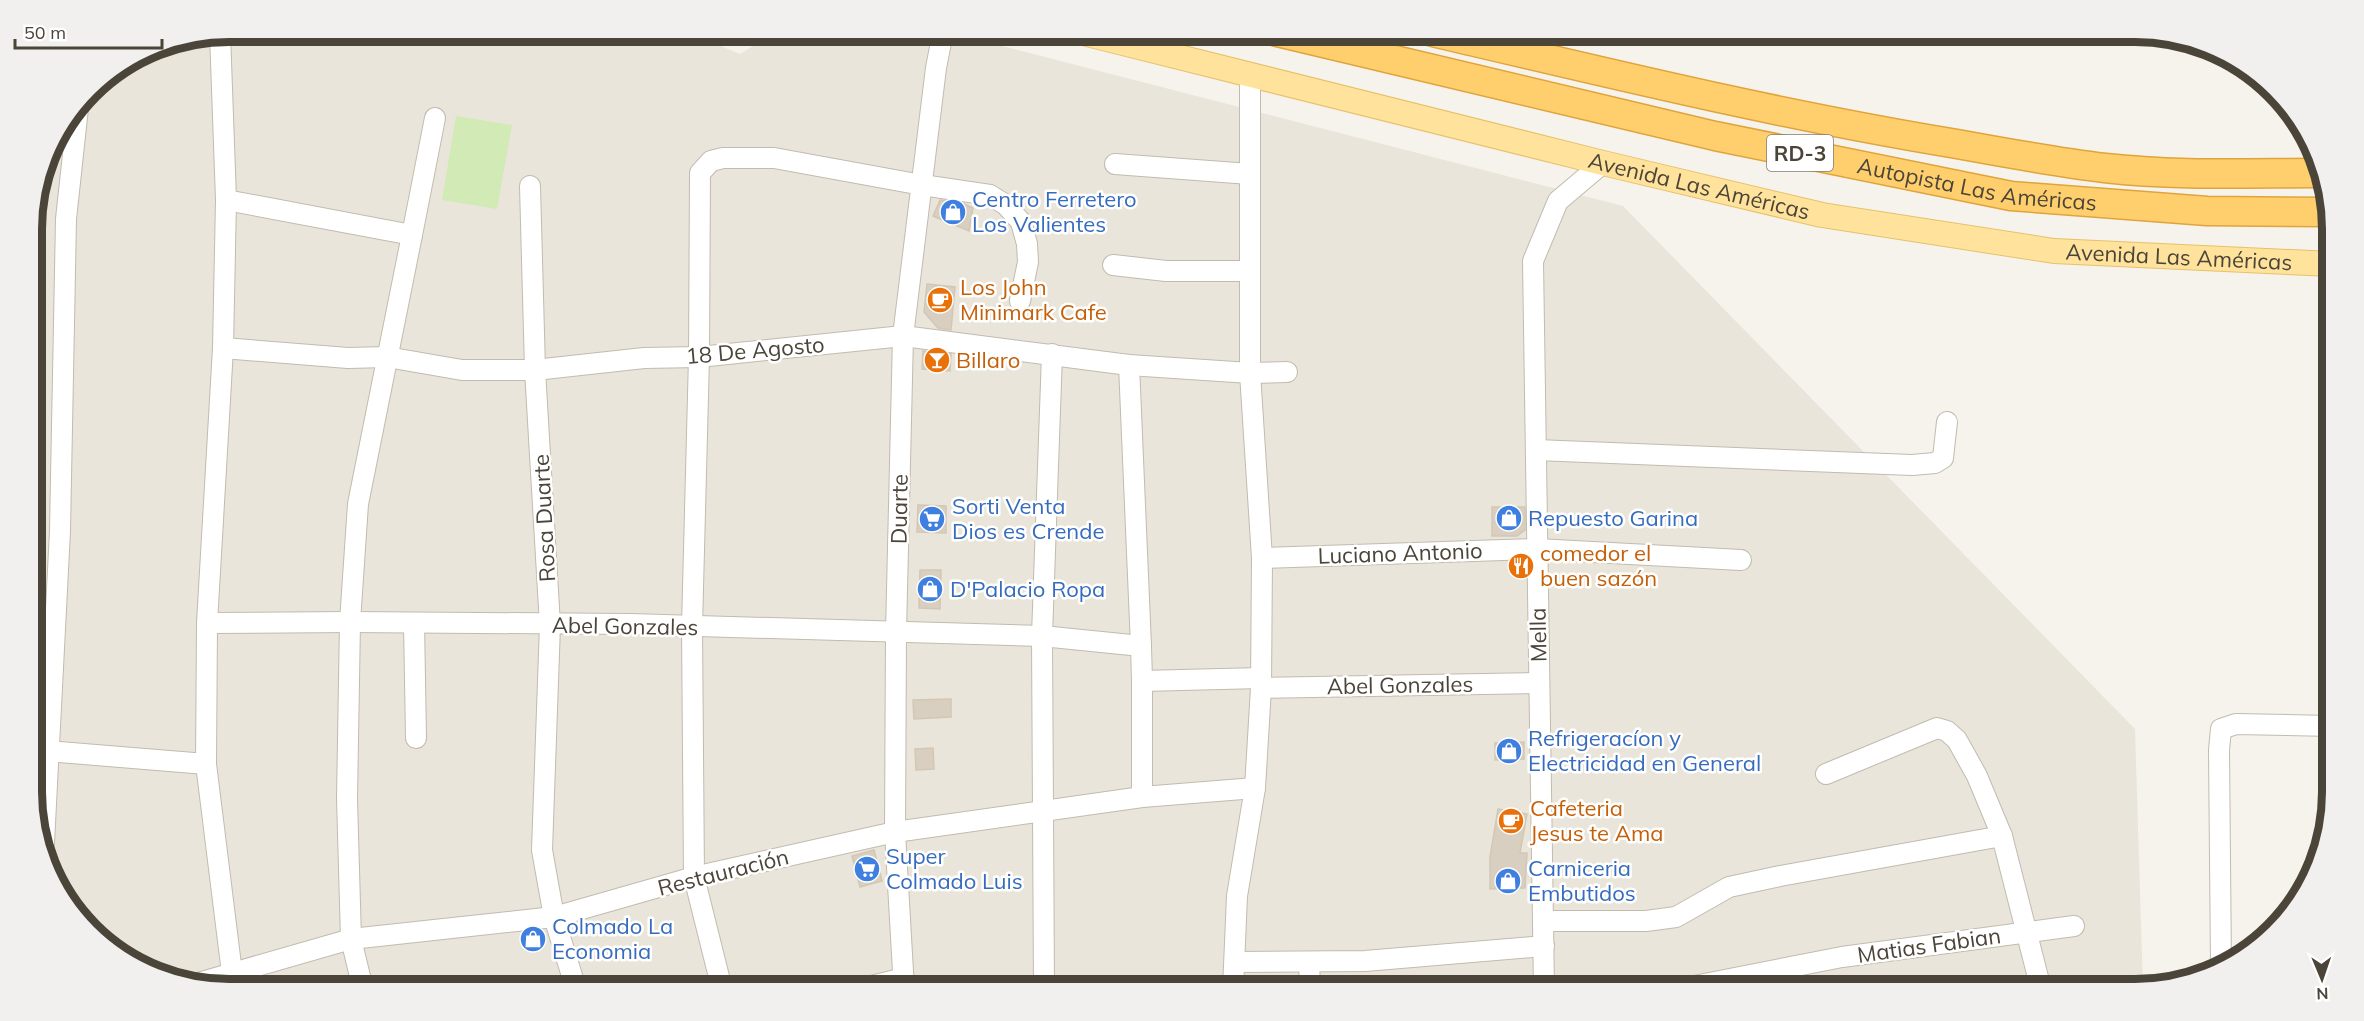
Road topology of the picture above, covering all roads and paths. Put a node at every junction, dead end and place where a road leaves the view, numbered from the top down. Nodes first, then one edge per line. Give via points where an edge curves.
1 (941, 42) edge
2 (1119, 42) edge
3 (1319, 42) edge
4 (1476, 42) edge
5 (220, 43) edge
6 (1250, 74) junction
7 (435, 118) dead end
8 (77, 122) edge
9 (1603, 163) junction
10 (1115, 164) dead end
11 (2313, 173) edge
12 (1250, 174) junction
13 (922, 185) junction
14 (530, 186) dead end
15 (226, 200) junction
16 (2321, 212) edge
17 (412, 235) junction
18 (2322, 264) edge
19 (1113, 265) dead end
20 (1250, 271) junction
21 (1020, 301) dead end
22 (903, 336) junction
23 (223, 348) junction
24 (1052, 354) junction
25 (387, 357) junction
26 (699, 357) junction
27 (1129, 365) junction
28 (535, 370) junction
29 (1287, 372) dead end
30 (1251, 374) junction
31 (1947, 422) dead end
32 (1536, 450) junction
33 (1537, 549) junction
34 (1262, 558) junction
35 (1741, 560) dead end
36 (350, 622) junction
37 (207, 623) junction
38 (414, 623) junction
39 (550, 625) junction
40 (692, 627) junction
41 (896, 633) junction
42 (1042, 636) junction
43 (1140, 646) junction
44 (1142, 681) junction
45 (1261, 683) junction
46 (1539, 683) junction
47 (2322, 726) edge
48 (416, 738) dead end
49 (47, 751) junction
50 (206, 764) junction
51 (1826, 774) dead end
52 (1255, 788) junction
53 (1142, 797) junction
54 (1043, 810) junction
55 (45, 820) edge
56 (895, 832) junction
57 (2002, 836) junction
58 (694, 877) junction
59 (554, 917) junction
60 (1544, 921) junction
61 (2074, 926) dead end
62 (2027, 932) junction
63 (351, 939) junction
64 (1544, 946) junction
65 (2222, 957) edge
66 (1235, 962) junction
67 (1309, 962) junction
68 (232, 973) junction
69 (214, 978) edge
70 (361, 979) edge
71 (573, 979) edge
72 (720, 979) edge
73 (904, 979) edge
74 (1044, 979) edge
75 (1234, 979) edge
76 (1310, 979) edge
77 (1544, 979) edge
78 (1730, 979) edge
79 (2039, 979) edge

1 - 13 street, Duarte
2 - 6 main road, Avenida Las Américas
3 - 16 highway, Autopista Las Américas / RD-3 via 1714,136 2011,196 2207,211
4 - 11 highway, Autopista Las Américas / RD-3 via 1859,128 2106,168
5 - 15 street
6 - 9 main road, Avenida Las Américas
6 - 12 street
7 - 17 street
8 - 49 street via 66,219 60,531
9 - 18 main road, Avenida Las Américas via 1822,214 2054,251
9 - 32 street, Mella via 1558,201 1533,261
10 - 12 street
12 - 20 street
13 - 21 street via 990,195 1021,222 1028,262
13 - 22 street, Duarte
13 - 26 street via 774,158 711,161 700,173
14 - 28 street, Rosa Duarte
15 - 17 street
15 - 23 street
17 - 25 street
19 - 20 street via 1166,271
20 - 30 street
22 - 24 street, 18 De Agosto
22 - 26 street, 18 De Agosto
22 - 41 street, Duarte
23 - 25 street, 18 De Agosto via 348,358
23 - 37 street
24 - 27 street, 18 De Agosto
24 - 42 street
25 - 28 street, 18 De Agosto via 462,370
25 - 36 street via 358,504
26 - 28 street, 18 De Agosto via 644,358
26 - 40 street
27 - 30 street, 18 De Agosto
27 - 43 street
28 - 39 street, Rosa Duarte
29 - 30 street, 18 De Agosto
30 - 34 street
31 - 32 street via 1943,458 1935,463 1912,465
32 - 33 street, Mella
33 - 34 street, Luciano Antonio
33 - 35 street, Luciano Antonio
33 - 46 street, Mella
34 - 45 street
36 - 37 street, Abel Gonzales
36 - 38 street, Abel Gonzales
36 - 63 street via 347,799
37 - 50 street
38 - 39 street, Abel Gonzales
38 - 48 street
39 - 40 street, Abel Gonzales
39 - 59 street, Rosa Duarte via 542,850
40 - 41 street, Abel Gonzales
40 - 58 street
41 - 42 street, Abel Gonzales
41 - 56 street, Duarte
42 - 43 street, Abel Gonzales
42 - 54 street
43 - 44 street
44 - 45 street, Abel Gonzales
44 - 53 street
45 - 46 street, Abel Gonzales
45 - 52 street
46 - 60 street, Mella
47 - 65 street via 2236,724 2221,729
49 - 50 street
49 - 55 street
50 - 68 street
51 - 57 street via 1936,728 1947,731 1957,740 1977,776
52 - 53 street, Restauración
52 - 66 street via 1237,896
53 - 54 street, Restauración
54 - 56 street, Restauración
54 - 74 street
56 - 58 street, Restauración
56 - 73 street, Duarte
57 - 60 street via 1729,887 1676,917 1646,921
57 - 62 street
58 - 59 street, Restauración
58 - 72 street
59 - 63 street, Restauración
59 - 71 street, Rosa Duarte
60 - 64 street, Mella
61 - 62 street, Matias Fabian
62 - 78 street, Matias Fabian via 1842,957
62 - 79 street
63 - 68 street, Restauración
63 - 70 street
64 - 67 street
64 - 77 street, Mella
66 - 67 street
66 - 75 street
67 - 76 street
68 - 69 street, Restauración

